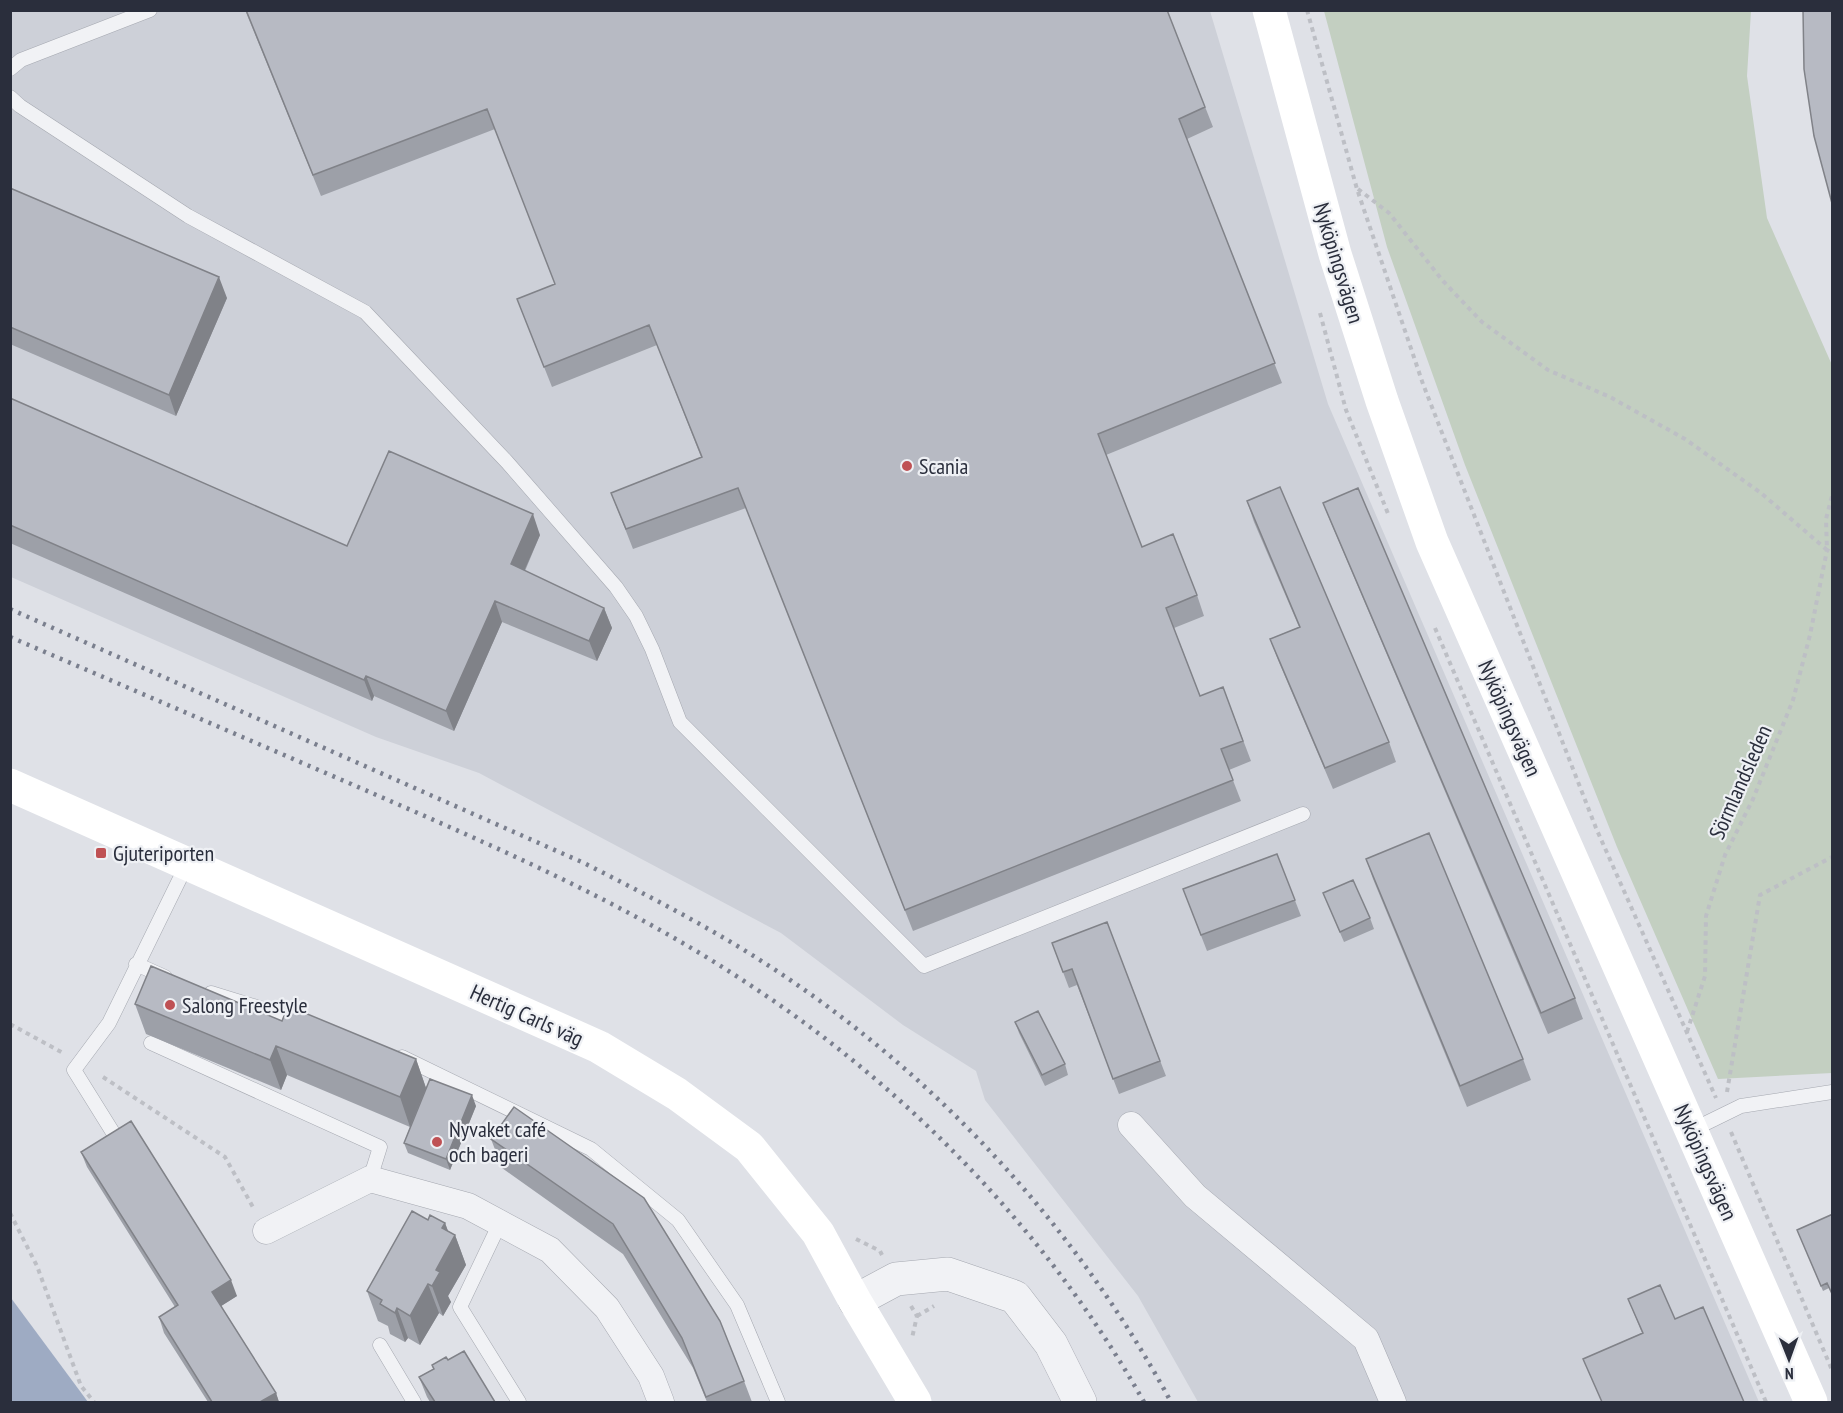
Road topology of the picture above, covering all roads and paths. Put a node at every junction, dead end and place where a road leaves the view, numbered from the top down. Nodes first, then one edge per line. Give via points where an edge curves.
1 (150, 10) edge
2 (1269, 10) edge
3 (1307, 10) edge
4 (10, 69) edge
5 (10, 97) edge
6 (1357, 189) junction
7 (1833, 496) edge
8 (1827, 550) junction
9 (1833, 553) edge
10 (10, 785) edge
11 (1303, 814) dead end
12 (1833, 857) edge
13 (188, 864) junction
14 (136, 964) junction
15 (180, 984) edge
16 (202, 990) edge
17 (10, 1024) edge
18 (314, 1025) edge
19 (1687, 1033) junction
20 (151, 1043) edge
21 (391, 1052) edge
22 (78, 1061) junction
23 (1833, 1092) edge
24 (1723, 1115) junction
25 (1131, 1125) dead end
26 (1692, 1130) junction
27 (112, 1131) edge
28 (370, 1179) junction
29 (10, 1213) edge
30 (500, 1223) junction
31 (266, 1231) joint
32 (855, 1301) junction
33 (942, 1304) dead end
34 (917, 1316) dead end
35 (380, 1345) dead end
36 (1833, 1370) edge
37 (94, 1402) edge
38 (414, 1402) edge
39 (519, 1402) edge
40 (661, 1402) edge
41 (778, 1402) edge
42 (915, 1402) edge
43 (1080, 1402) edge
44 (1393, 1402) edge
45 (1811, 1402) edge

1 - 4 lane via 21,60
2 - 26 main road, Nyköpingsvägen via 1335,254 1432,542
3 - 6 path
5 - 11 lane via 188,216 365,312 507,462 616,587 652,649 680,722 924,966
6 - 8 path via 1389,213 1443,281 1482,322 1548,370 1610,397 1685,439 1761,493
6 - 19 path via 1423,384 1579,784
7 - 8 path, Sörmlandsleden via 1826,519
8 - 9 path
8 - 19 path, Sörmlandsleden via 1793,700 1757,790 1725,855 1706,916 1705,976
10 - 13 main road, Hertig Carls väg
12 - 24 path via 1760,895
13 - 14 lane
13 - 32 main road, Hertig Carls väg via 599,1047 677,1094 749,1147 818,1233
14 - 15 lane
14 - 22 lane via 108,1023
16 - 18 lane
17 - 22 path
19 - 24 path
20 - 28 lane via 380,1147
21 - 41 lane via 591,1149 678,1220 737,1305
22 - 27 lane via 74,1070
22 - 31 path via 225,1157
23 - 24 lane via 1741,1106
24 - 26 lane
24 - 36 path
25 - 44 street via 1195,1196 1366,1339
26 - 45 main road, Nyköpingsvägen
28 - 30 street via 468,1206
28 - 31 street
29 - 37 path via 37,1266 81,1386
30 - 39 lane via 460,1307
30 - 40 street via 550,1250 607,1308 651,1376
32 - 42 main road, Hertig Carls väg
32 - 43 street via 896,1279 948,1274 1015,1297 1051,1344
33 - 34 path
35 - 38 lane

